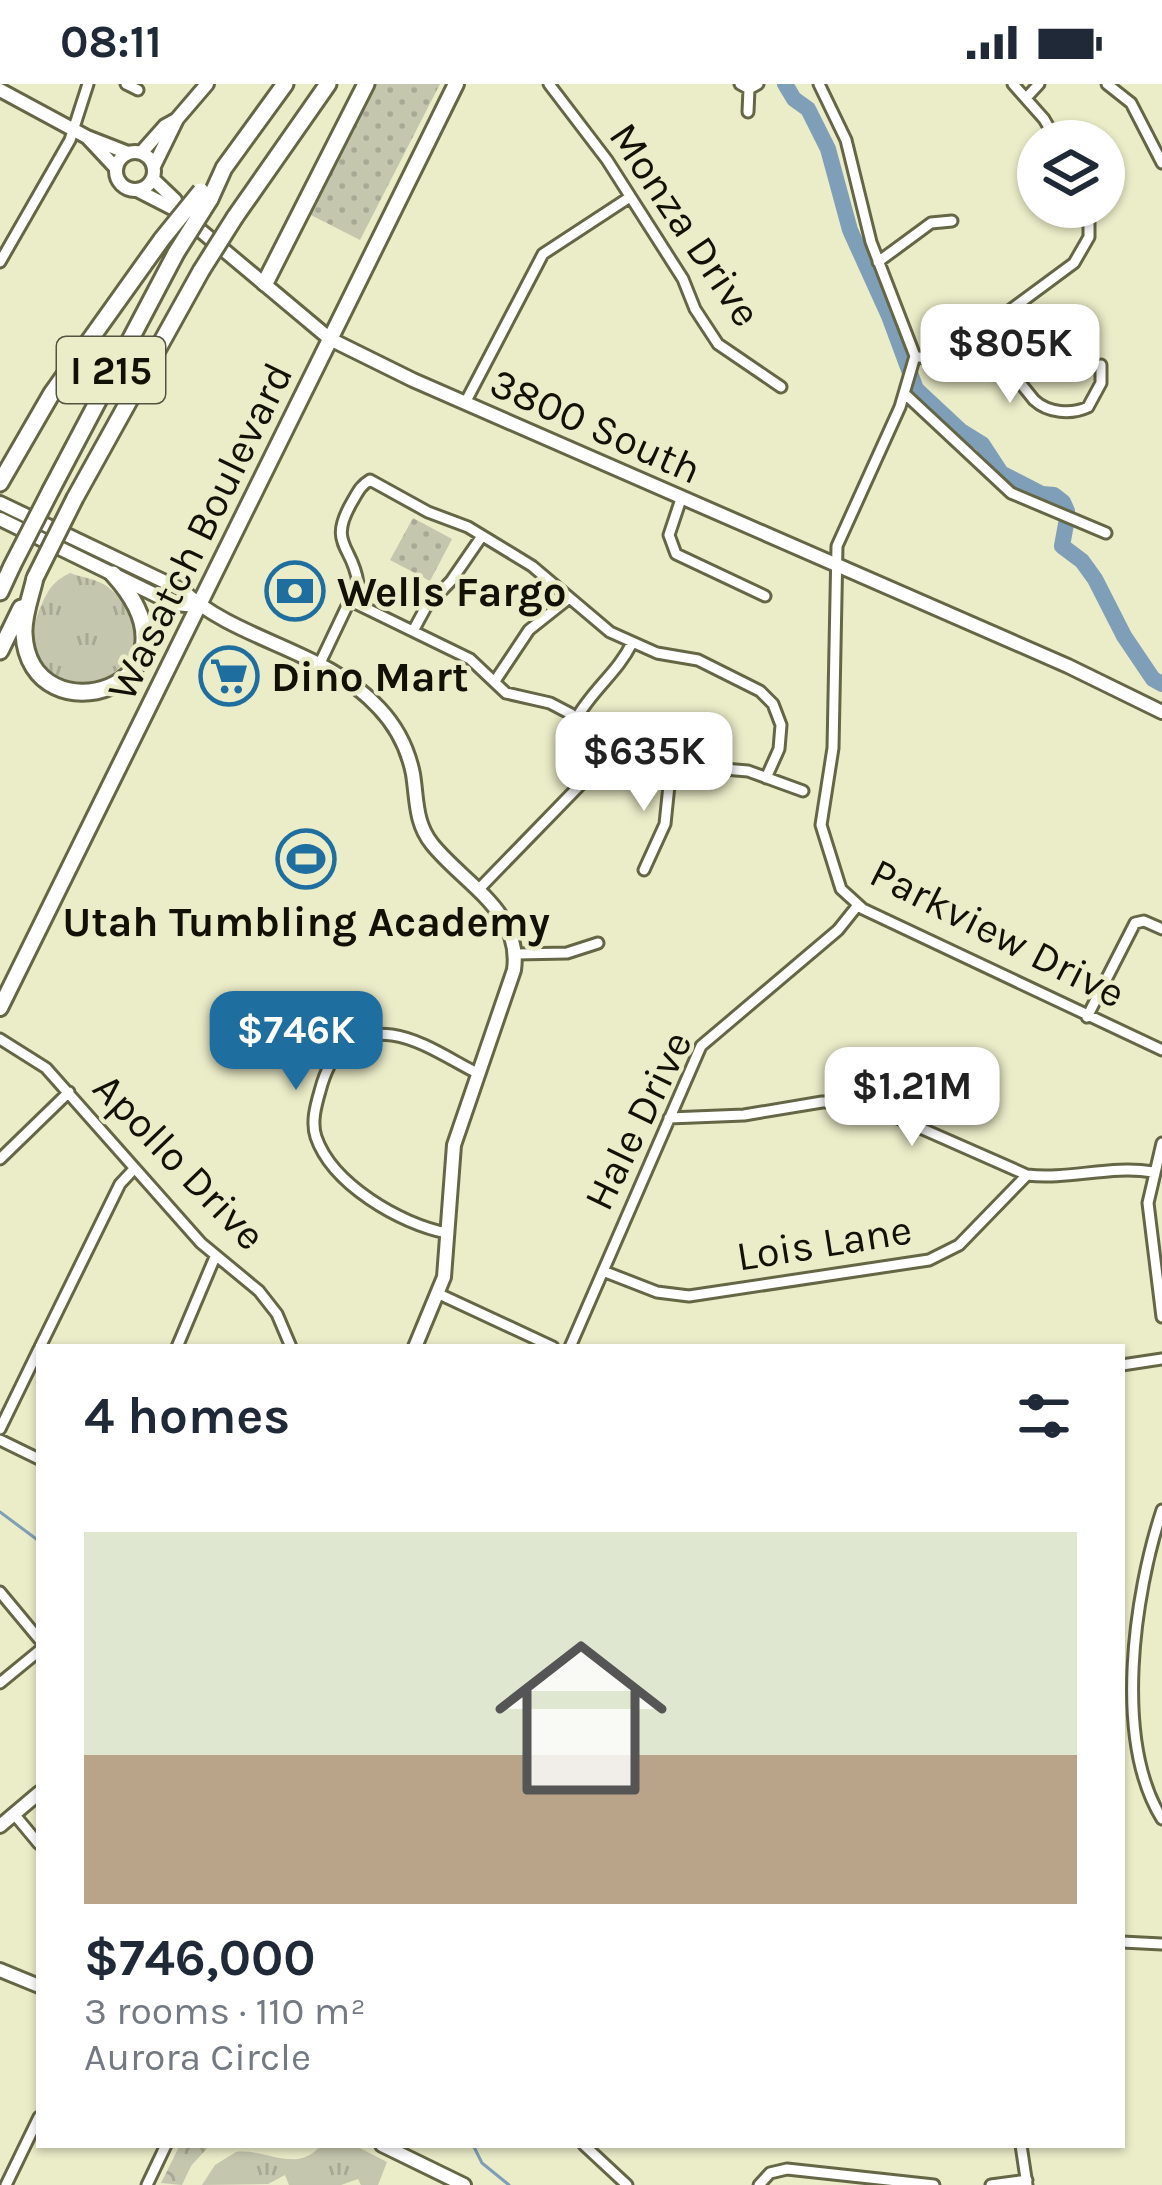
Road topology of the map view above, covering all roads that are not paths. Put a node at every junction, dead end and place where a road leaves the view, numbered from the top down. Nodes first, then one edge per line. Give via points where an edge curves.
1 (88, 84) edge
2 (127, 84) edge
3 (207, 84) edge
4 (285, 84) edge
5 (328, 84) edge
6 (366, 84) edge
7 (456, 84) edge
8 (549, 84) edge
9 (819, 84) edge
10 (1013, 84) edge
11 (1040, 84) edge
12 (1107, 84) edge
13 (749, 86) edge
14 (138, 90) dead end
15 (2, 91) edge
16 (1027, 98) junction
17 (748, 112) dead end
18 (177, 119) junction
19 (1042, 120) edge
20 (73, 128) junction
21 (87, 137) junction
22 (135, 153) junction
23 (1162, 163) edge
24 (116, 168) junction
25 (154, 172) junction
26 (139, 190) junction
27 (205, 195) junction
28 (630, 196) junction
29 (176, 209) junction
30 (952, 221) dead end
31 (1089, 228) edge
32 (0, 262) edge
33 (878, 262) junction
34 (265, 283) junction
35 (980, 333) junction
36 (331, 339) junction
37 (914, 362) junction
38 (1101, 365) dead end
39 (781, 387) dead end
40 (906, 390) junction
41 (466, 403) junction
42 (0, 483) edge
43 (681, 499) junction
44 (0, 503) edge
45 (0, 519) edge
46 (1106, 533) dead end
47 (482, 536) junction
48 (837, 565) junction
49 (113, 574) junction
50 (35, 578) junction
51 (0, 592) edge
52 (765, 596) dead end
53 (568, 599) junction
54 (353, 602) junction
55 (199, 606) junction
56 (413, 631) junction
57 (632, 643) junction
58 (0, 651) edge
59 (320, 663) junction
60 (495, 681) junction
61 (1162, 712) edge
62 (576, 718) junction
63 (671, 766) junction
64 (766, 778) junction
65 (581, 784) dead end
66 (803, 791) dead end
67 (644, 870) dead end
68 (478, 890) junction
69 (857, 905) junction
70 (1162, 929) edge
71 (598, 943) dead end
72 (516, 954) junction
73 (0, 1008) edge
74 (1087, 1017) junction
75 (0, 1039) edge
76 (1162, 1050) edge
77 (477, 1073) junction
78 (69, 1092) junction
79 (669, 1118) junction
80 (1162, 1143) edge
81 (0, 1159) edge
82 (134, 1169) junction
83 (1153, 1172) junction
84 (1027, 1175) junction
85 (447, 1233) junction
86 (215, 1257) junction
87 (603, 1271) junction
88 (439, 1294) junction
89 (1162, 1317) edge
90 (42, 1344) edge
91 (178, 1344) edge
92 (289, 1344) edge
93 (417, 1344) edge
94 (547, 1344) edge
95 (571, 1344) edge
96 (36, 1356) edge
97 (1162, 1360) edge
98 (1125, 1365) edge
99 (0, 1429) edge
100 (0, 1440) edge
101 (36, 1458) edge
102 (1162, 1510) edge
103 (0, 1592) edge
104 (36, 1635) edge
105 (36, 1653) edge
106 (0, 1683) edge
107 (36, 1796) edge
108 (14, 1814) junction
109 (1162, 1819) edge
110 (0, 1826) edge
111 (36, 1840) edge
112 (1125, 1942) edge
113 (1162, 1944) edge
114 (0, 1970) edge
115 (36, 1986) edge
116 (36, 2123) edge
117 (165, 2148) edge
118 (388, 2148) edge
119 (587, 2148) edge
120 (1021, 2148) edge
121 (1027, 2182) edge
122 (6, 2185) edge
123 (147, 2185) edge
124 (464, 2185) edge
125 (627, 2185) edge
126 (759, 2185) edge
127 (934, 2185) edge
128 (991, 2185) edge

1 - 20 street
2 - 14 street
3 - 18 street
4 - 27 highway, I 215
5 - 50 highway, I 215, bridge via 200,271
6 - 34 highway
7 - 36 main road, Wasatch Boulevard
8 - 28 street, Monza Drive
9 - 33 street via 846,140
10 - 16 street
11 - 16 street
12 - 23 street via 1131,103
13 - 17 street
15 - 20 street
16 - 19 street
18 - 22 street
18 - 25 street
20 - 21 street
20 - 32 street
21 - 22 street
21 - 24 street
22 - 24 street
22 - 25 street
24 - 26 street via 122,185
25 - 26 street
25 - 29 street
26 - 29 street
27 - 42 highway, bridge via 162,239 52,393
27 - 51 highway, I 215, bridge
28 - 39 street, Monza Drive via 718,344
28 - 41 street via 543,254
29 - 34 street, 3800 South
30 - 33 street via 931,223
31 - 35 street via 1074,263
33 - 37 street
34 - 36 street, 3800 South
35 - 37 street via 947,357
35 - 38 street via 1045,408 1088,407
36 - 41 street, 3800 South
36 - 55 main road, Wasatch Boulevard
37 - 40 street, Parkview Drive
40 - 46 street via 1010,494
40 - 48 street, Parkview Drive via 837,546
41 - 43 street, 3800 South
43 - 48 street, 3800 South
43 - 52 street via 669,535 676,554
44 - 55 street via 182,590
45 - 49 street
47 - 53 street
47 - 54 street via 365,482 340,531 358,579
47 - 56 street
48 - 61 street, 3800 South
48 - 69 street, Parkview Drive via 833,748 821,826 838,882
49 - 50 highway via 143,622 142,654 117,684 85,694 52,683 26,650
49 - 55 street via 174,604
50 - 58 highway, I 215
53 - 57 street
53 - 60 street via 530,631
54 - 56 street
54 - 59 street
55 - 59 street
55 - 73 main road, Wasatch Boulevard
56 - 60 street
57 - 62 street
57 - 64 street via 702,662 769,699 781,734
59 - 68 street via 388,718 411,764 424,833
60 - 62 street via 506,693
62 - 63 street via 619,748
63 - 64 street
63 - 67 street via 665,824
64 - 66 street
65 - 68 street
68 - 72 street via 503,917
69 - 74 street, Parkview Drive
69 - 79 street, Hale Drive via 706,1040
70 - 74 street via 1135,923
71 - 72 street
72 - 77 street
74 - 76 street, Parkview Drive
75 - 78 street, Apollo Drive
77 - 85 street via 454,1145
77 - 85 street via 403,1038 362,1036 330,1058 314,1114 317,1139 346,1182
78 - 81 street
78 - 82 street, Apollo Drive
79 - 84 street via 850,1102
79 - 87 street, Hale Drive
80 - 83 street
82 - 86 street, Apollo Drive
82 - 90 street
83 - 84 street
83 - 89 street via 1148,1211
84 - 87 street, Lois Lane via 959,1244 929,1260 689,1296
85 - 88 street
86 - 91 street
86 - 92 street, Apollo Drive via 266,1298
87 - 95 street, Hale Drive
88 - 93 street
88 - 94 street
96 - 99 street
97 - 98 street
100 - 101 street
102 - 109 street via 1143,1578 1133,1711 1140,1770
103 - 104 street
105 - 106 street
107 - 108 street
108 - 110 street
108 - 111 street
112 - 113 street
114 - 115 street
116 - 122 street
117 - 123 street
118 - 124 street
119 - 125 street
120 - 121 street
121 - 128 street
126 - 127 street via 787,2169

